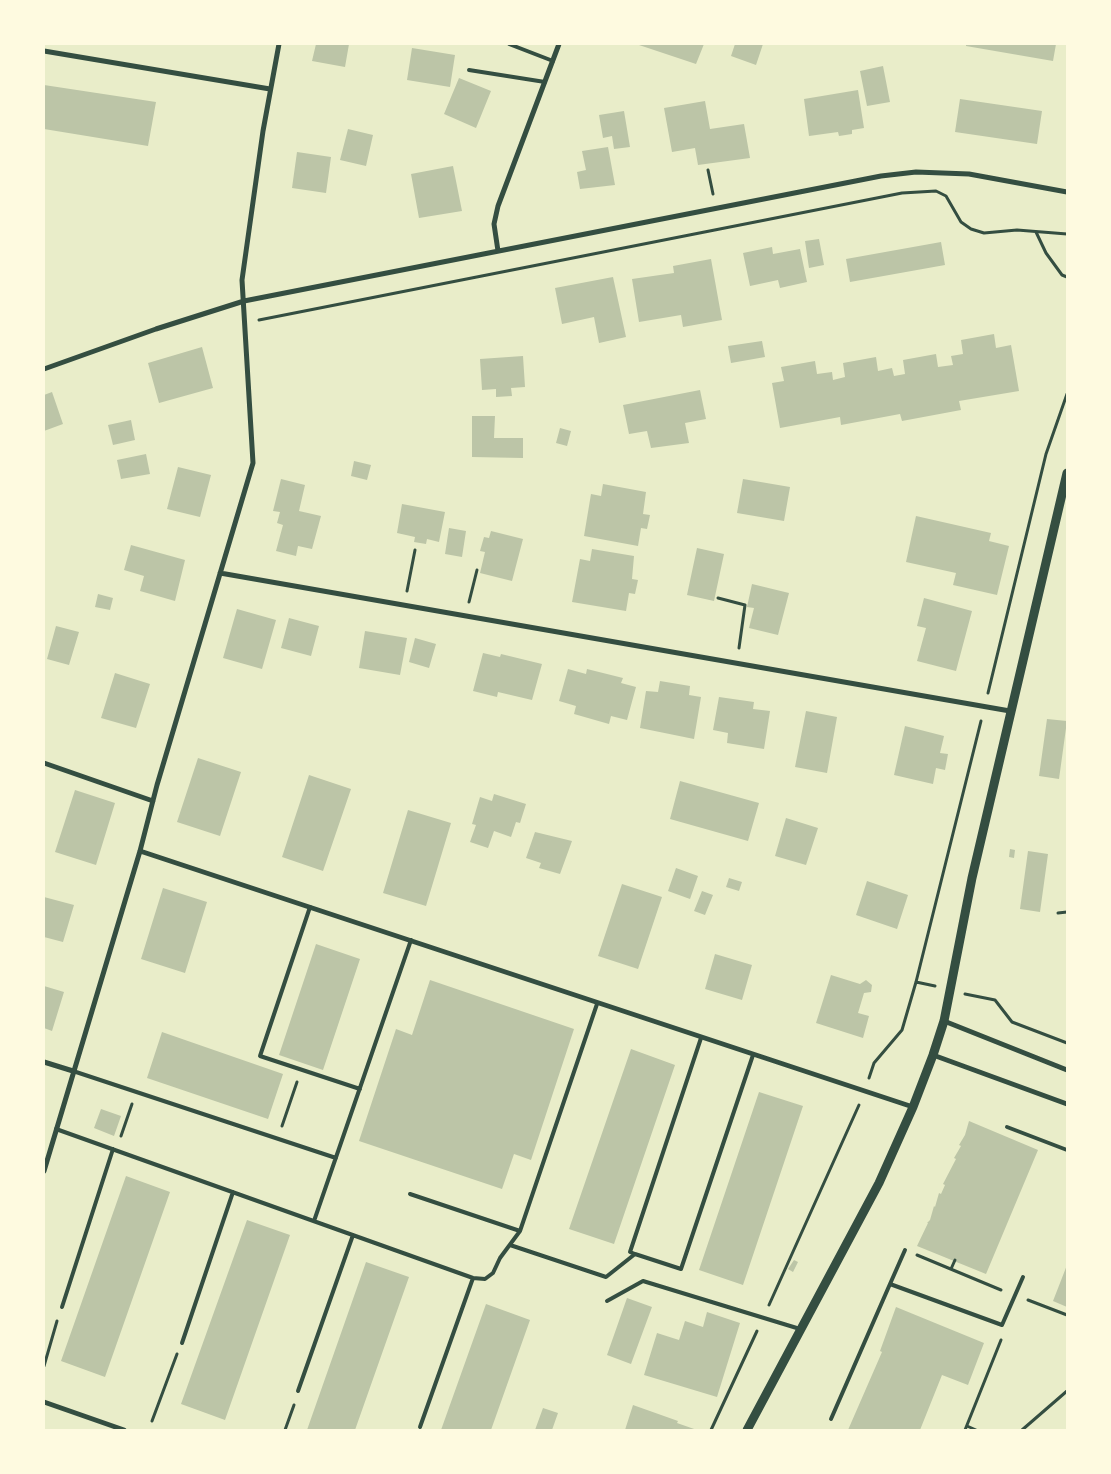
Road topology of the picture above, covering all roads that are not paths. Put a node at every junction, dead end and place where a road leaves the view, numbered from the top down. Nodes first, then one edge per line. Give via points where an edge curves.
1 (279, 44) edge
2 (509, 44) edge
3 (559, 44) edge
4 (44, 50) edge
5 (553, 61) junction
6 (469, 70) dead end
7 (545, 82) junction
8 (270, 89) junction
9 (1067, 192) edge
10 (498, 251) junction
11 (244, 302) junction
12 (44, 369) edge
13 (1067, 473) edge
14 (220, 573) junction
15 (1010, 711) junction
16 (44, 763) edge
17 (153, 801) junction
18 (140, 851) junction
19 (310, 907) junction
20 (411, 940) junction
21 (597, 1004) junction
22 (944, 1021) junction
23 (701, 1038) junction
24 (753, 1055) junction
25 (933, 1055) junction
26 (44, 1062) edge
27 (1067, 1070) edge
28 (73, 1071) junction
29 (360, 1089) junction
30 (1067, 1104) edge
31 (913, 1107) junction
32 (1007, 1127) dead end
33 (56, 1129) junction
34 (115, 1150) junction
35 (1067, 1150) edge
36 (336, 1158) junction
37 (44, 1171) edge
38 (233, 1192) junction
39 (410, 1194) dead end
40 (314, 1221) junction
41 (520, 1231) junction
42 (353, 1236) junction
43 (510, 1245) junction
44 (904, 1250) road end
45 (635, 1254) junction
46 (1023, 1277) dead end
47 (473, 1278) junction
48 (890, 1284) junction
49 (607, 1301) dead end
50 (62, 1307) road end
51 (800, 1329) junction
52 (182, 1343) road end
53 (298, 1391) road end
54 (44, 1402) edge
55 (831, 1419) dead end
56 (420, 1427) dead end
57 (124, 1430) edge
58 (747, 1430) edge

1 - 8 street
2 - 5 lane
3 - 5 street
4 - 8 street
5 - 7 street
6 - 7 lane
7 - 10 street via 498,206 494,224
8 - 11 street via 242,280
9 - 10 street via 969,174 890,175
10 - 11 street
11 - 12 street
11 - 14 street via 253,463
13 - 15 street
14 - 15 street
14 - 17 street
15 - 22 street
16 - 17 street
17 - 18 street
18 - 19 street
18 - 28 street
19 - 20 street
19 - 29 lane via 260,1056
20 - 21 street
20 - 29 lane
21 - 23 street
21 - 41 lane
22 - 25 street
22 - 27 street
23 - 24 street
23 - 45 lane via 630,1252
24 - 31 street
24 - 45 lane via 681,1269
25 - 30 street
25 - 31 street
26 - 28 street
28 - 33 street
28 - 36 lane
29 - 36 lane
31 - 51 street via 857,1226
32 - 35 lane
33 - 34 lane
33 - 37 street
34 - 38 lane
34 - 50 lane
36 - 40 lane
38 - 40 lane
38 - 52 lane
39 - 41 lane
40 - 42 lane
41 - 43 lane
42 - 47 lane
42 - 53 lane
43 - 45 lane via 606,1277
43 - 47 lane via 493,1273 485,1279
44 - 48 lane
46 - 48 lane via 1002,1325
47 - 56 lane
48 - 55 lane
49 - 51 lane via 643,1281
51 - 58 street
54 - 57 street

